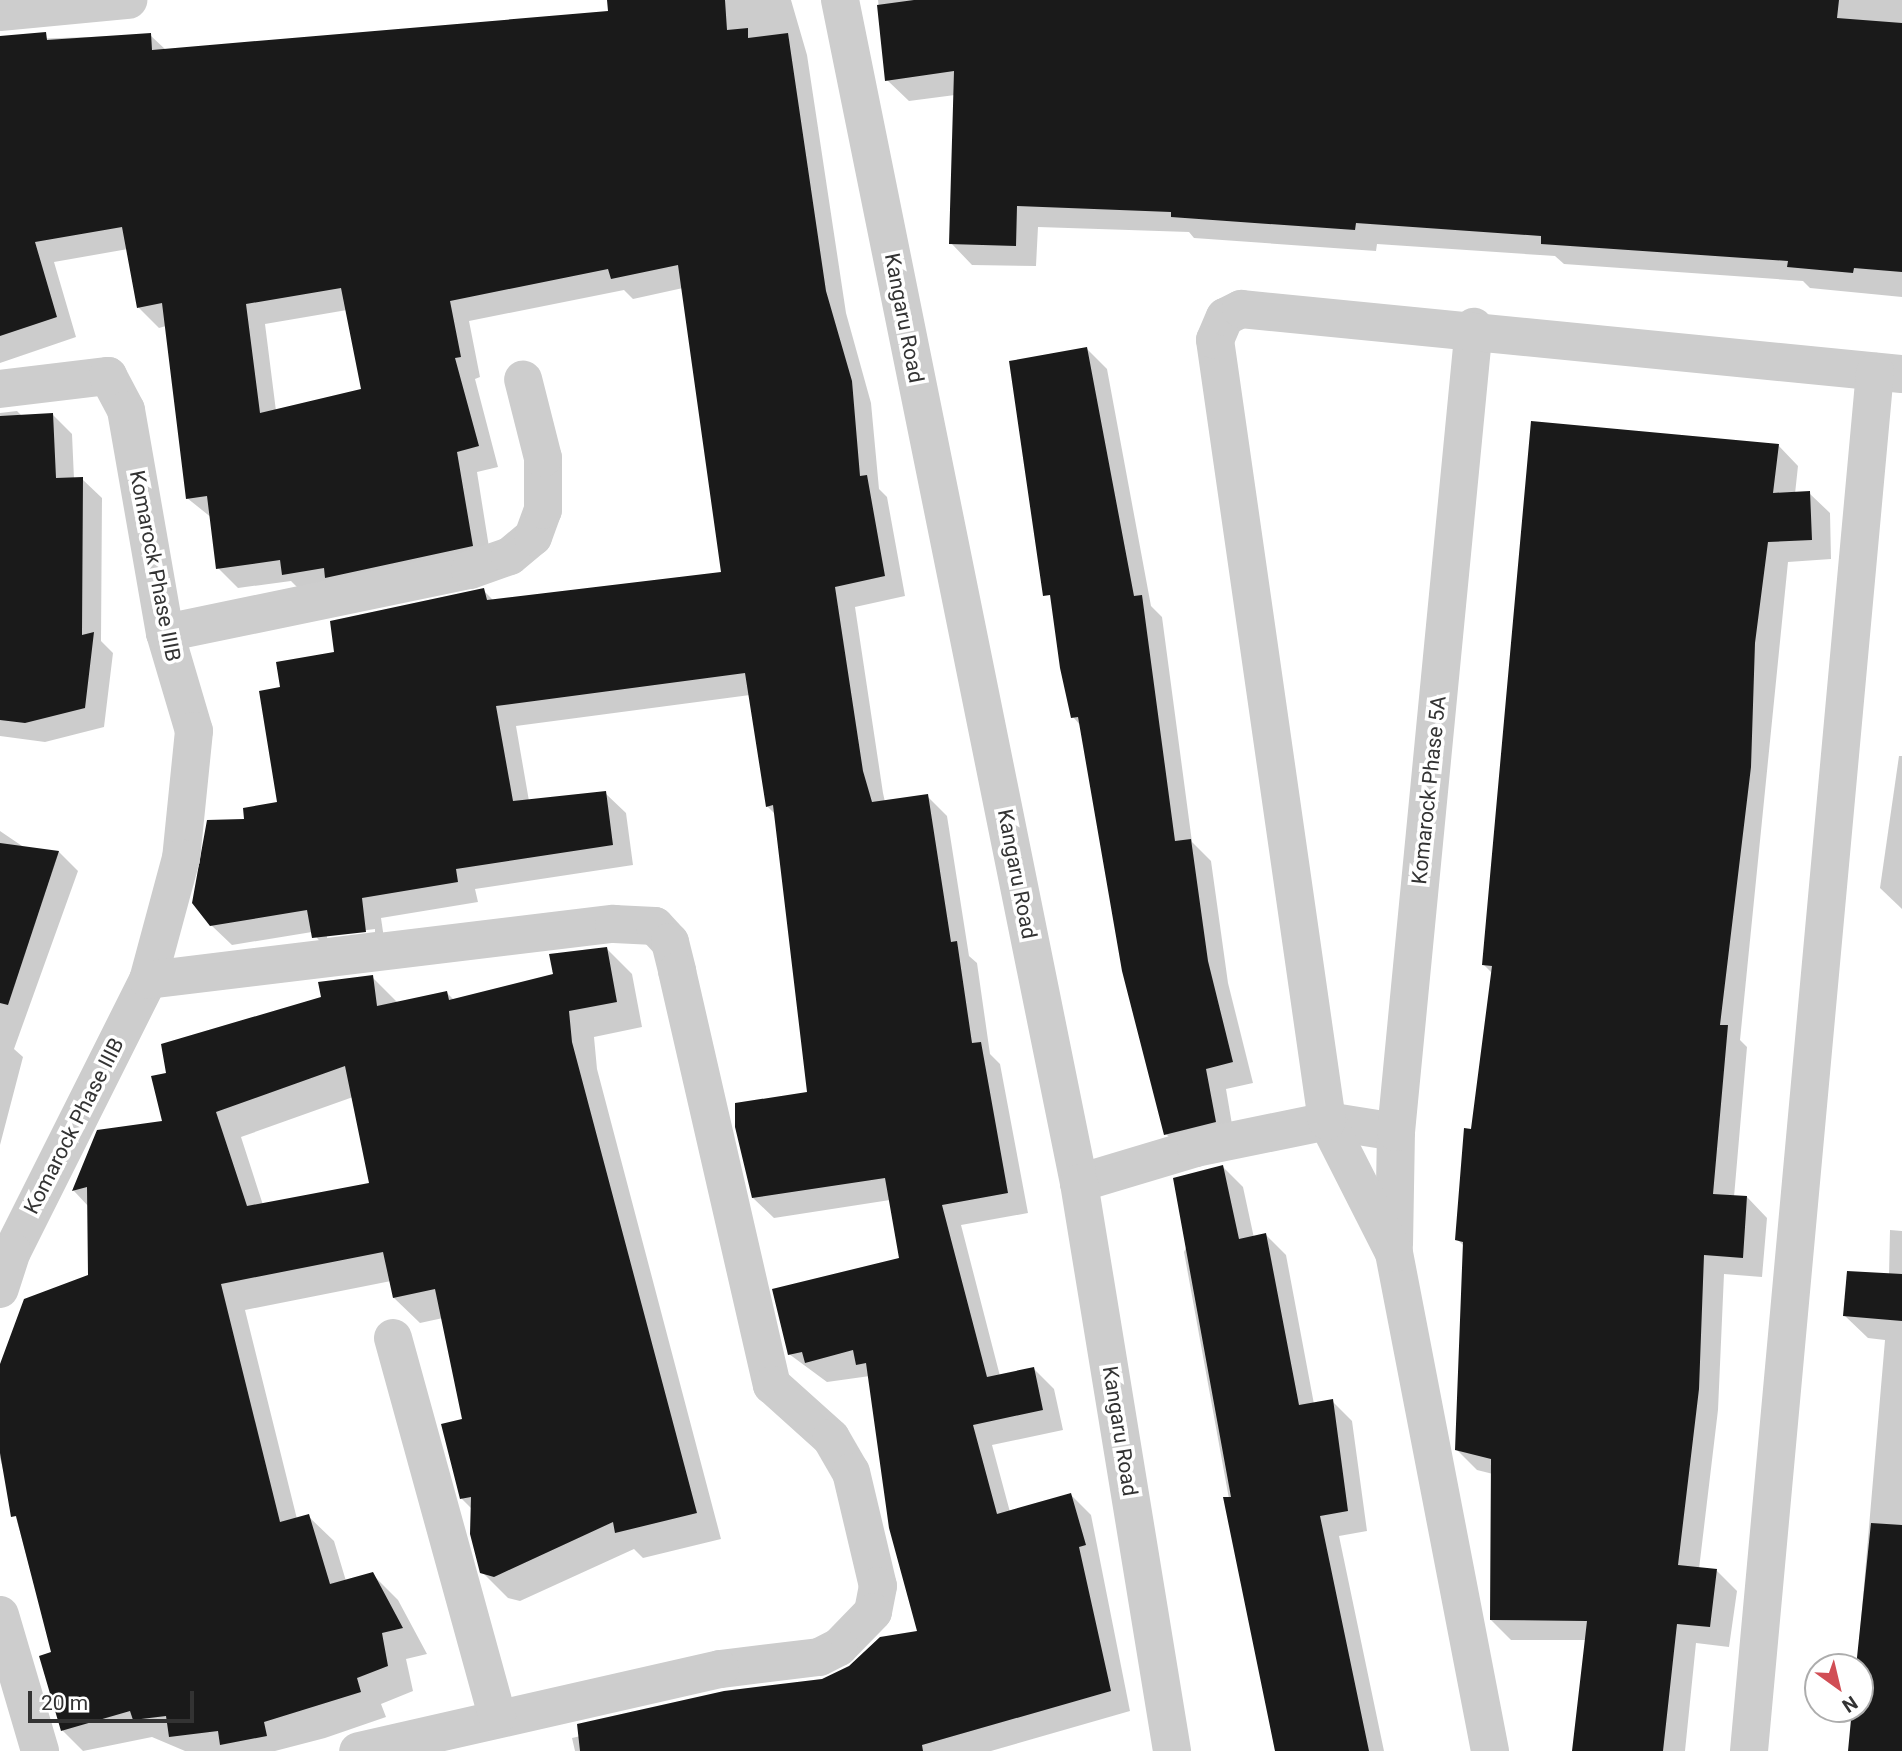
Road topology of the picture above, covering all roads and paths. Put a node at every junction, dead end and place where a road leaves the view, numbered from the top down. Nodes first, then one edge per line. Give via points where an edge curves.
1 (128, 0) edge
2 (840, 0) edge
3 (0, 12) edge
4 (1474, 327) junction
5 (1889, 373) edge
6 (523, 379) dead end
7 (0, 389) edge
8 (165, 633) junction
9 (148, 980) junction
10 (1327, 1121) junction
11 (1396, 1132) junction
12 (1079, 1183) junction
13 (6, 1249) edge
14 (1394, 1253) junction
15 (0, 1289) edge
16 (393, 1338) dead end
17 (2, 1637) edge
18 (497, 1716) junction
19 (40, 1751) edge
20 (358, 1751) edge
21 (1172, 1751) edge
22 (1490, 1751) edge
23 (1749, 1751) edge

1 - 3 street
2 - 12 street, Kangaru Road
4 - 5 street
4 - 10 street via 1241,309 1225,317 1215,340
4 - 11 street, Komarock Phase 5A
5 - 23 street
6 - 8 street via 544,458 542,510 533,537 510,556 470,570
7 - 8 street, Komarock Phase IIIB via 108,376 125,410
8 - 9 street, Komarock Phase IIIB via 194,731 193,792
9 - 13 street, Komarock Phase IIIB
9 - 18 street via 614,924 656,926 670,942 772,1385 831,1438 850,1472 878,1586 873,1612 839,1647 819,1657 720,1669
10 - 11 street
10 - 12 street via 1196,1148
10 - 14 street
11 - 14 street, Komarock Phase 5A
12 - 21 street, Kangaru Road
13 - 15 street, Komarock Phase IIIB
14 - 22 street
16 - 18 street
17 - 19 street
18 - 20 street

